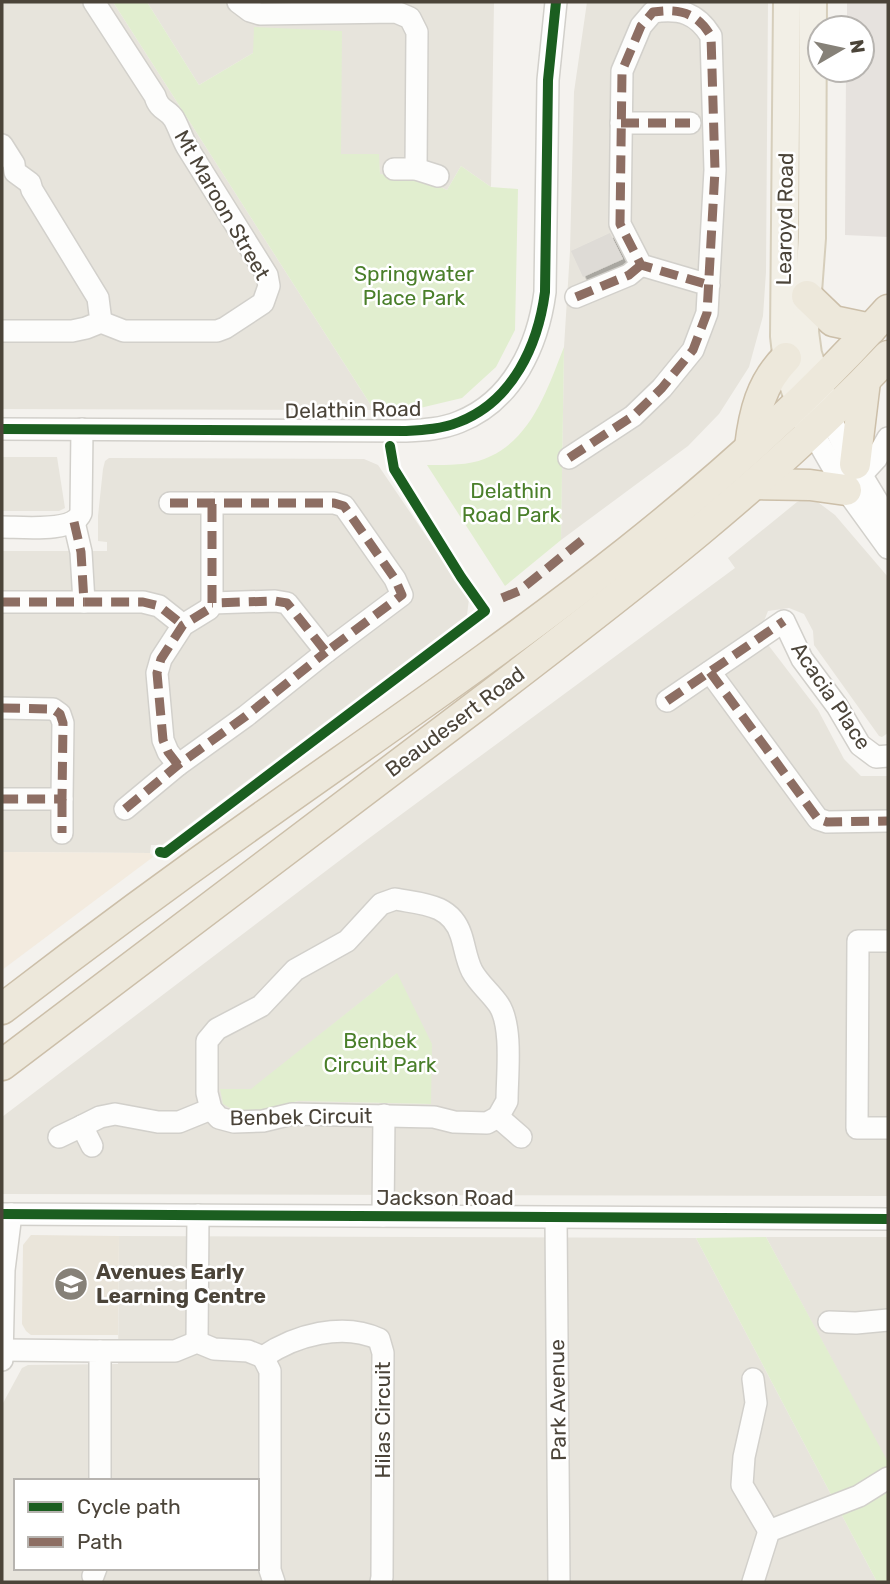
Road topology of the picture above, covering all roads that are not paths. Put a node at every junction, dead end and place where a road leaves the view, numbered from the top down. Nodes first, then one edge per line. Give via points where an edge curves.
1 (94, 2) edge
2 (238, 2) edge
3 (556, 2) edge
4 (787, 2) edge
5 (813, 2) edge
6 (621, 123) junction
7 (690, 123) dead end
8 (2, 145) edge
9 (394, 169) dead end
10 (416, 169) junction
11 (439, 176) dead end
12 (640, 265) junction
13 (709, 285) junction
14 (807, 296) junction
15 (576, 297) dead end
16 (880, 320) edge
17 (101, 321) junction
18 (2, 331) edge
19 (888, 356) edge
20 (786, 358) junction
21 (865, 381) junction
22 (808, 394) junction
23 (820, 424) junction
24 (2, 429) edge
25 (82, 429) junction
26 (888, 438) edge
27 (750, 447) junction
28 (569, 458) dead end
29 (854, 476) junction
30 (755, 484) junction
31 (170, 503) dead end
32 (212, 503) junction
33 (888, 519) edge
34 (74, 522) junction
35 (2, 527) edge
36 (888, 548) edge
37 (2, 601) edge
38 (84, 602) junction
39 (212, 603) junction
40 (183, 625) junction
41 (326, 653) junction
42 (709, 672) junction
43 (667, 701) dead end
44 (2, 708) edge
45 (888, 756) edge
46 (178, 765) junction
47 (2, 799) edge
48 (62, 799) junction
49 (125, 809) dead end
50 (888, 821) edge
51 (62, 833) dead end
52 (888, 941) edge
53 (2, 1009) edge
54 (2, 1065) edge
55 (211, 1109) junction
56 (384, 1115) junction
57 (498, 1117) junction
58 (82, 1126) junction
59 (888, 1128) edge
60 (59, 1137) dead end
61 (521, 1137) dead end
62 (92, 1146) dead end
63 (7, 1214) edge
64 (198, 1215) junction
65 (383, 1216) junction
66 (556, 1218) junction
67 (888, 1219) edge
68 (3, 1266) edge
69 (888, 1320) edge
70 (829, 1322) dead end
71 (197, 1342) junction
72 (100, 1350) junction
73 (3, 1355) edge
74 (264, 1357) junction
75 (752, 1380) dead end
76 (888, 1478) edge
77 (100, 1479) edge
78 (769, 1531) junction
79 (274, 1582) edge
80 (380, 1582) edge
81 (559, 1582) edge
82 (753, 1582) edge

1 - 17 street, Mt Maroon Street via 158,105 174,119 267,275 269,286 258,308 217,331 124,331
2 - 10 street via 260,14 396,12 410,18 417,32
3 - 25 street, Delathin Road via 548,80 542,313 526,359 498,397 460,422 406,431
4 - 20 main road, Learoyd Road
5 - 14 main road, Learoyd Road via 812,238
6 - 7 street
6 - 12 street via 620,224
6 - 13 street via 622,71 641,26 653,12 690,13 711,36 715,170
8 - 17 street via 16,172 30,183 98,298
9 - 10 street
10 - 11 street
12 - 13 street
12 - 15 street via 629,275
13 - 28 street via 707,313 693,350 670,379 633,416
14 - 16 highway via 833,321
14 - 22 main road, Learoyd Road
16 - 22 highway, Beaudesert Road
17 - 18 street via 72,331
19 - 21 highway, Beaudesert Road
20 - 22 main road, Learoyd Road
20 - 27 highway via 770,375 754,410
21 - 23 highway, Beaudesert Road
21 - 29 highway
22 - 23 main road, Learoyd Road
22 - 27 highway, Beaudesert Road
23 - 29 street
23 - 30 highway, Beaudesert Road
24 - 25 street, Delathin Road
25 - 34 street via 81,513
26 - 29 street via 876,459
27 - 53 highway, Beaudesert Road via 572,596
29 - 30 highway via 810,485
29 - 33 street
29 - 36 street
30 - 54 highway, Beaudesert Road via 592,618
31 - 32 street
32 - 39 street
32 - 41 street via 334,503 351,514 402,595
34 - 35 street
34 - 38 street
37 - 38 street
38 - 40 street via 143,602 159,606
39 - 40 street
39 - 41 street via 286,603
40 - 46 street via 157,673 163,740
41 - 46 street
42 - 43 street
42 - 45 street, Acacia Place via 783,621 802,659 860,745 876,757
42 - 50 street via 818,818 827,822
44 - 48 street via 53,709 60,714
46 - 49 street
47 - 48 street
48 - 51 street
52 - 59 street via 858,940 858,1128
55 - 56 street, Benbek Circuit via 219,1118 234,1122 292,1114
55 - 57 street, Benbek Circuit via 208,1041 217,1029 261,1006 295,970 347,941 381,904 395,899 436,906 449,914 473,973 499,1005 506,1020 507,1101
55 - 58 street via 179,1122 115,1114
56 - 57 street, Benbek Circuit via 454,1122 487,1122
56 - 65 street, Benbek Circuit
57 - 61 street
58 - 60 street
58 - 62 street
63 - 64 street, Jackson Road
63 - 68 street via 10,1235
64 - 65 street, Jackson Road
64 - 71 street
65 - 66 street, Jackson Road
66 - 67 street, Jackson Road
66 - 81 street, Park Avenue
68 - 73 street
69 - 70 street
71 - 72 street via 175,1351
71 - 74 street
72 - 73 street
72 - 77 street
74 - 79 street via 270,1371
74 - 80 street, Hilas Circuit via 281,1345 323,1333 365,1332 379,1339 383,1353
75 - 78 street via 756,1403 742,1485
76 - 78 street via 859,1496
78 - 82 street

